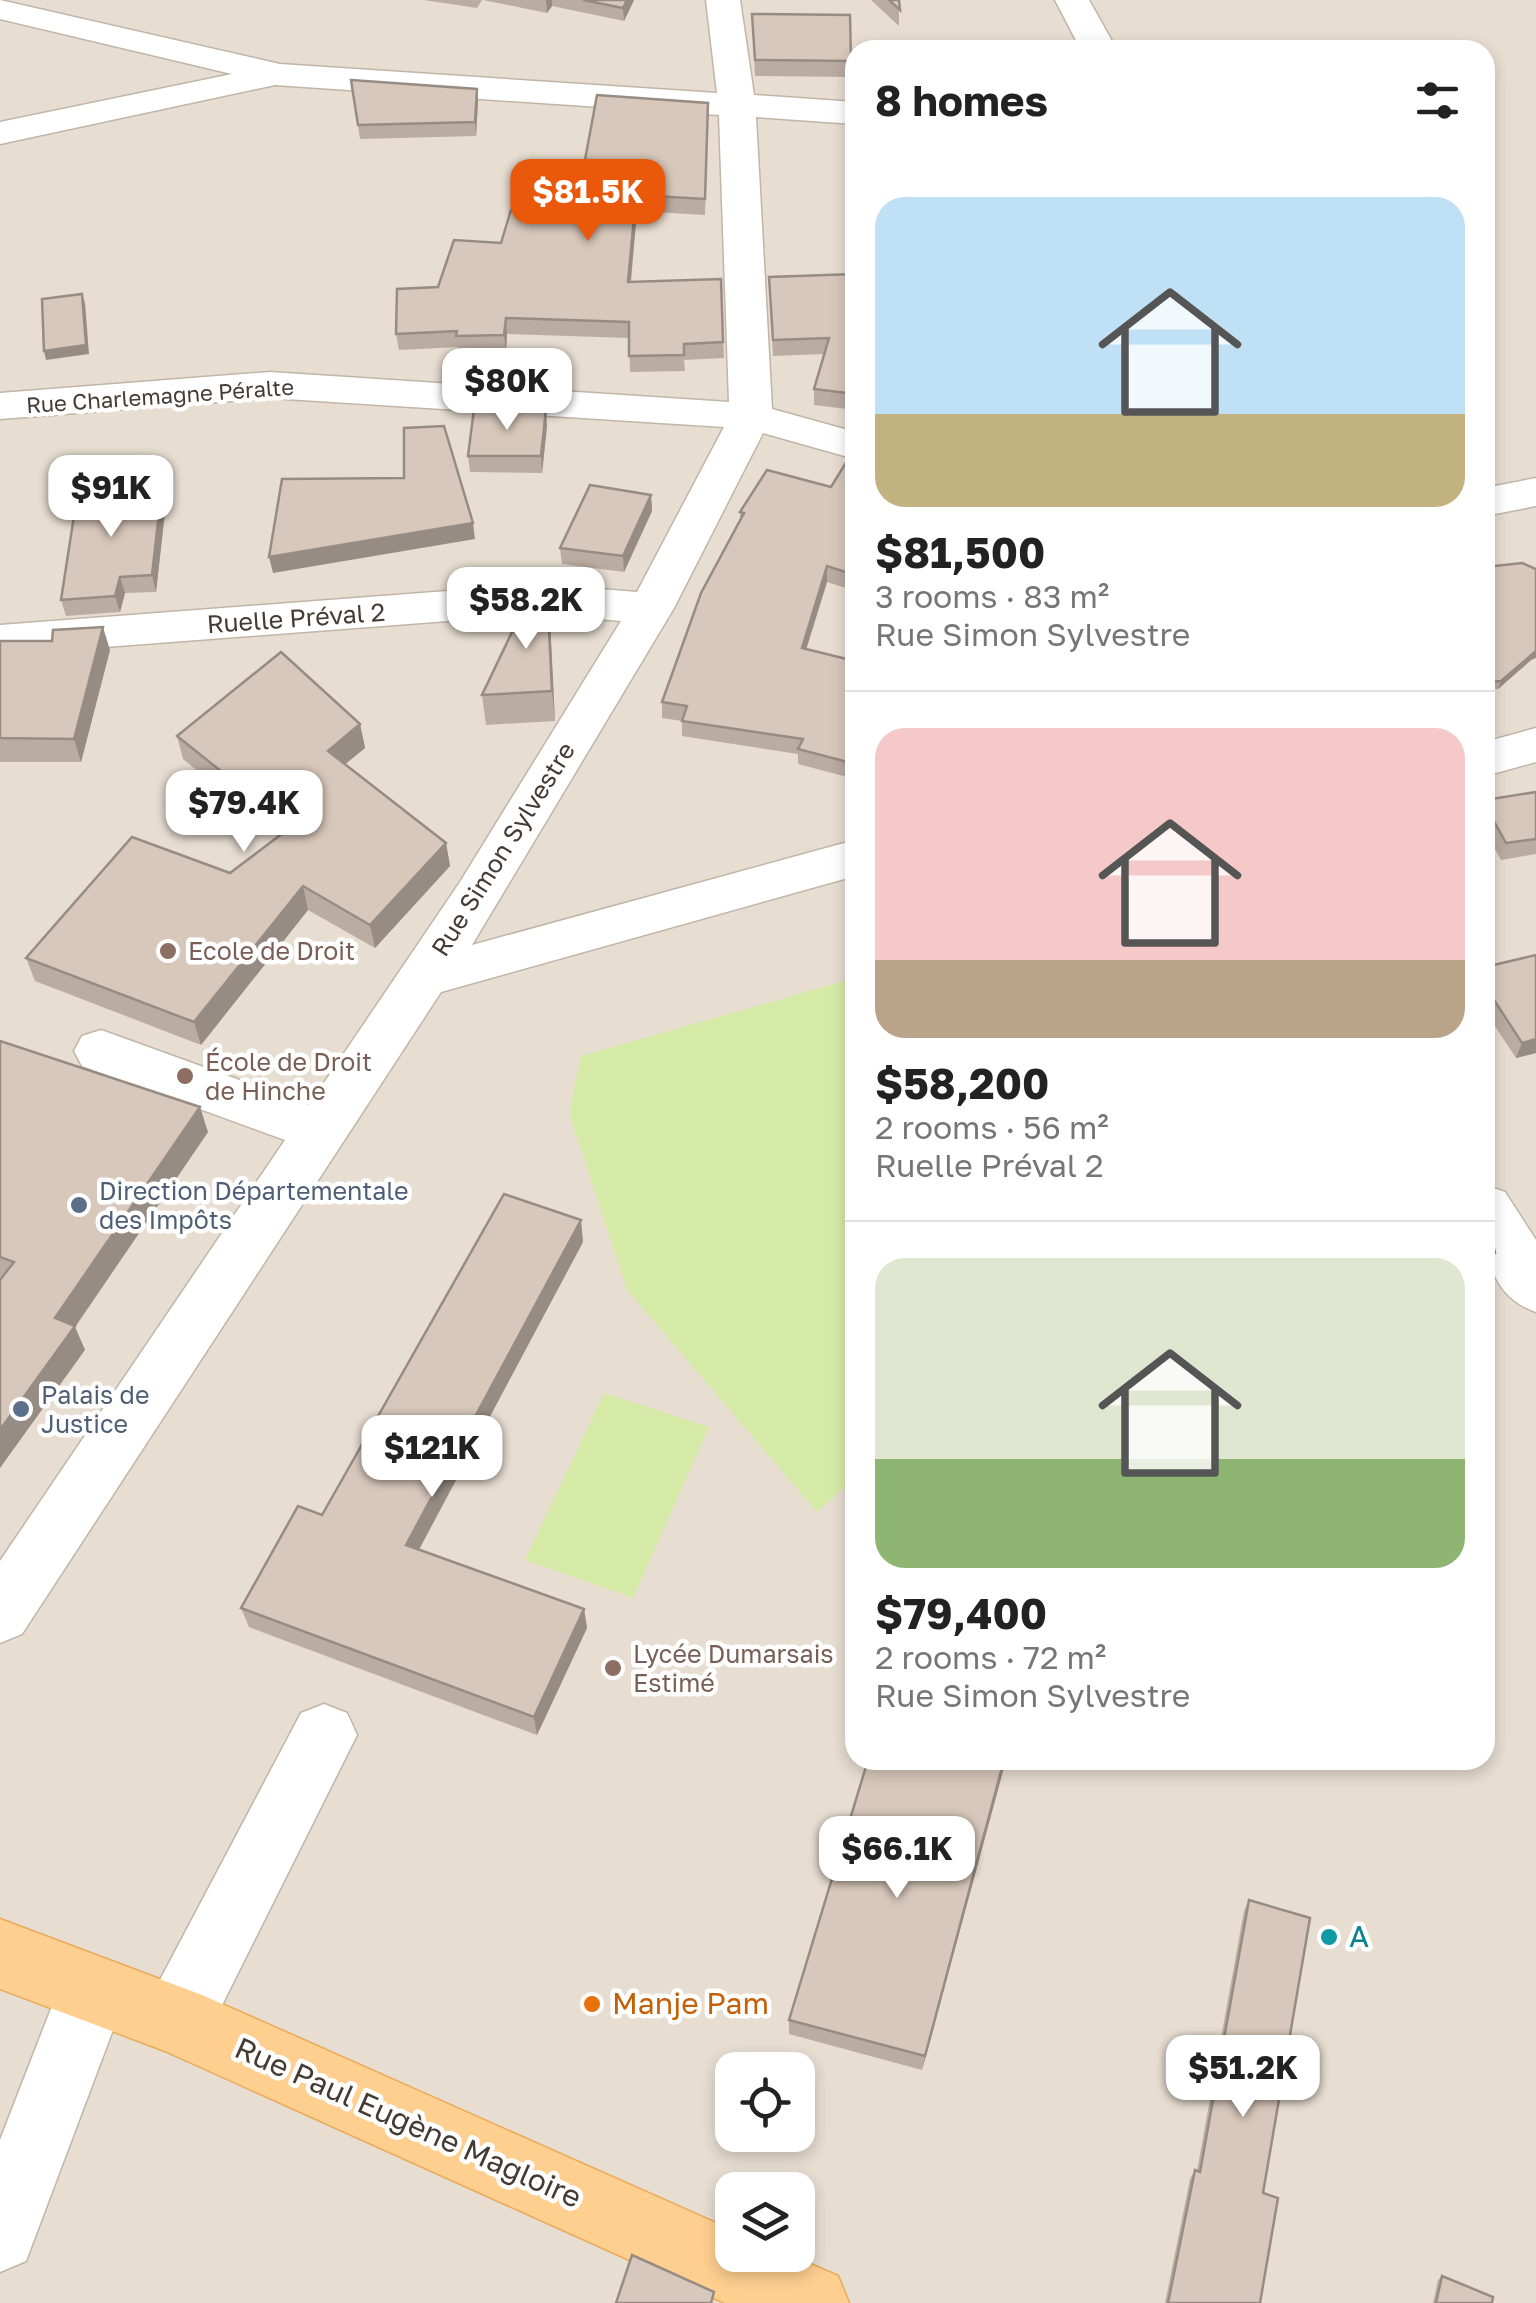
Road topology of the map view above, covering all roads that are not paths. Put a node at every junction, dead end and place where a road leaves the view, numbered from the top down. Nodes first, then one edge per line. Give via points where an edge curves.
1 (100, 0) edge
2 (723, 0) edge
3 (1072, 0) edge
4 (0, 8) edge
5 (70, 26) junction
6 (1094, 40) edge
7 (280, 74) junction
8 (737, 105) junction
9 (845, 112) edge
10 (0, 133) edge
11 (0, 406) edge
12 (751, 416) junction
13 (845, 443) edge
14 (1536, 492) edge
15 (1495, 500) edge
16 (651, 608) junction
17 (0, 640) edge
18 (1536, 744) edge
19 (1495, 757) edge
20 (845, 861) edge
21 (422, 978) junction
22 (101, 1051) dead end
23 (321, 1131) junction
24 (1495, 1224) edge
25 (1536, 1288) edge
26 (0, 1614) edge
27 (324, 1735) dead end
28 (0, 1954) edge
29 (94, 1990) junction
30 (177, 2020) junction
31 (0, 2236) edge
32 (811, 2303) edge

1 - 5 street
2 - 8 street
3 - 6 street
4 - 5 street
5 - 7 street
7 - 8 street
7 - 10 street
8 - 9 street
8 - 12 street
11 - 12 street, Rue Charlemagne Péralte via 270,385
12 - 13 street, Rue Charlemagne Péralte
12 - 16 street, Rue Simon Sylvestre
14 - 15 street
16 - 17 street, Ruelle Préval 2 via 540,599
16 - 21 street, Rue Simon Sylvestre
18 - 19 street
20 - 21 street
21 - 23 street, Rue Simon Sylvestre
22 - 23 street
23 - 26 street, Rue Simon Sylvestre
24 - 25 street
27 - 30 street
28 - 29 main road, Rue Paul Eugène Magloire
29 - 30 main road, Rue Paul Eugène Magloire
29 - 31 street
30 - 32 main road, Rue Paul Eugène Magloire

